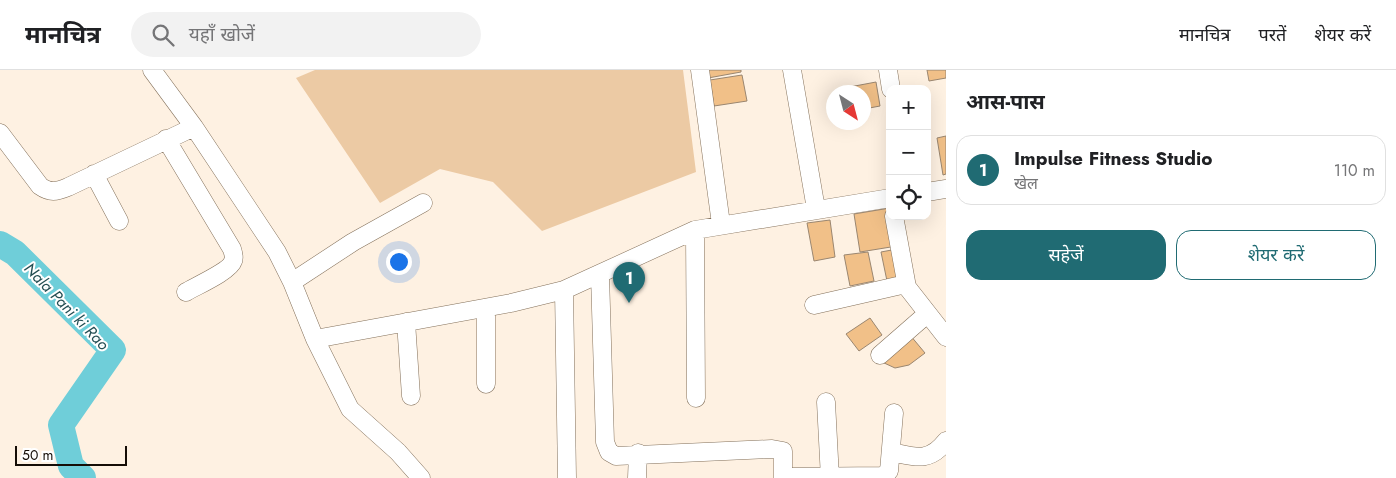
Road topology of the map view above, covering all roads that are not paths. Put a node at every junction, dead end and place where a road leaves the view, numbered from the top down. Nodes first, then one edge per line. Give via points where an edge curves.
1 (152, 70) edge
2 (700, 70) edge
3 (792, 70) edge
4 (888, 70) edge
5 (890, 85) edge
6 (194, 128) junction
7 (0, 133) edge
8 (166, 139) junction
9 (94, 174) junction
10 (946, 189) edge
11 (931, 191) edge
12 (886, 199) edge
13 (422, 203) dead end
14 (816, 209) junction
15 (895, 220) edge
16 (119, 222) dead end
17 (721, 224) junction
18 (695, 230) junction
19 (600, 275) junction
20 (292, 282) junction
21 (906, 284) junction
22 (564, 290) junction
23 (186, 292) dead end
24 (814, 305) dead end
25 (486, 308) junction
26 (927, 314) junction
27 (406, 322) junction
28 (946, 337) edge
29 (315, 339) junction
30 (880, 355) dead end
31 (486, 384) dead end
32 (411, 396) dead end
33 (696, 398) dead end
34 (826, 402) dead end
35 (894, 413) dead end
36 (946, 441) edge
37 (892, 452) junction
38 (638, 454) junction
39 (422, 478) edge
40 (567, 478) edge
41 (637, 478) edge
42 (783, 478) edge
43 (830, 478) edge

1 - 6 street
2 - 17 street
3 - 14 street
4 - 5 street
6 - 8 street
6 - 20 street via 277,252
7 - 9 street via 47,192 58,191
8 - 9 street
8 - 23 street via 234,257 227,269
9 - 16 street
10 - 11 street
12 - 14 street
13 - 20 street
14 - 17 street
15 - 21 street
17 - 18 street
18 - 19 street
18 - 33 street
19 - 22 street
19 - 38 street via 605,442 608,452 616,456
20 - 29 street
21 - 24 street
21 - 26 street
22 - 25 street
22 - 40 street
25 - 27 street
25 - 31 street
26 - 28 street
26 - 30 street
27 - 29 street
27 - 32 street
29 - 39 street via 350,409
34 - 43 street
35 - 37 street
36 - 37 street via 939,450 924,458
37 - 43 street via 890,471 883,476
38 - 41 street
38 - 42 street via 772,449 783,451
42 - 43 street

